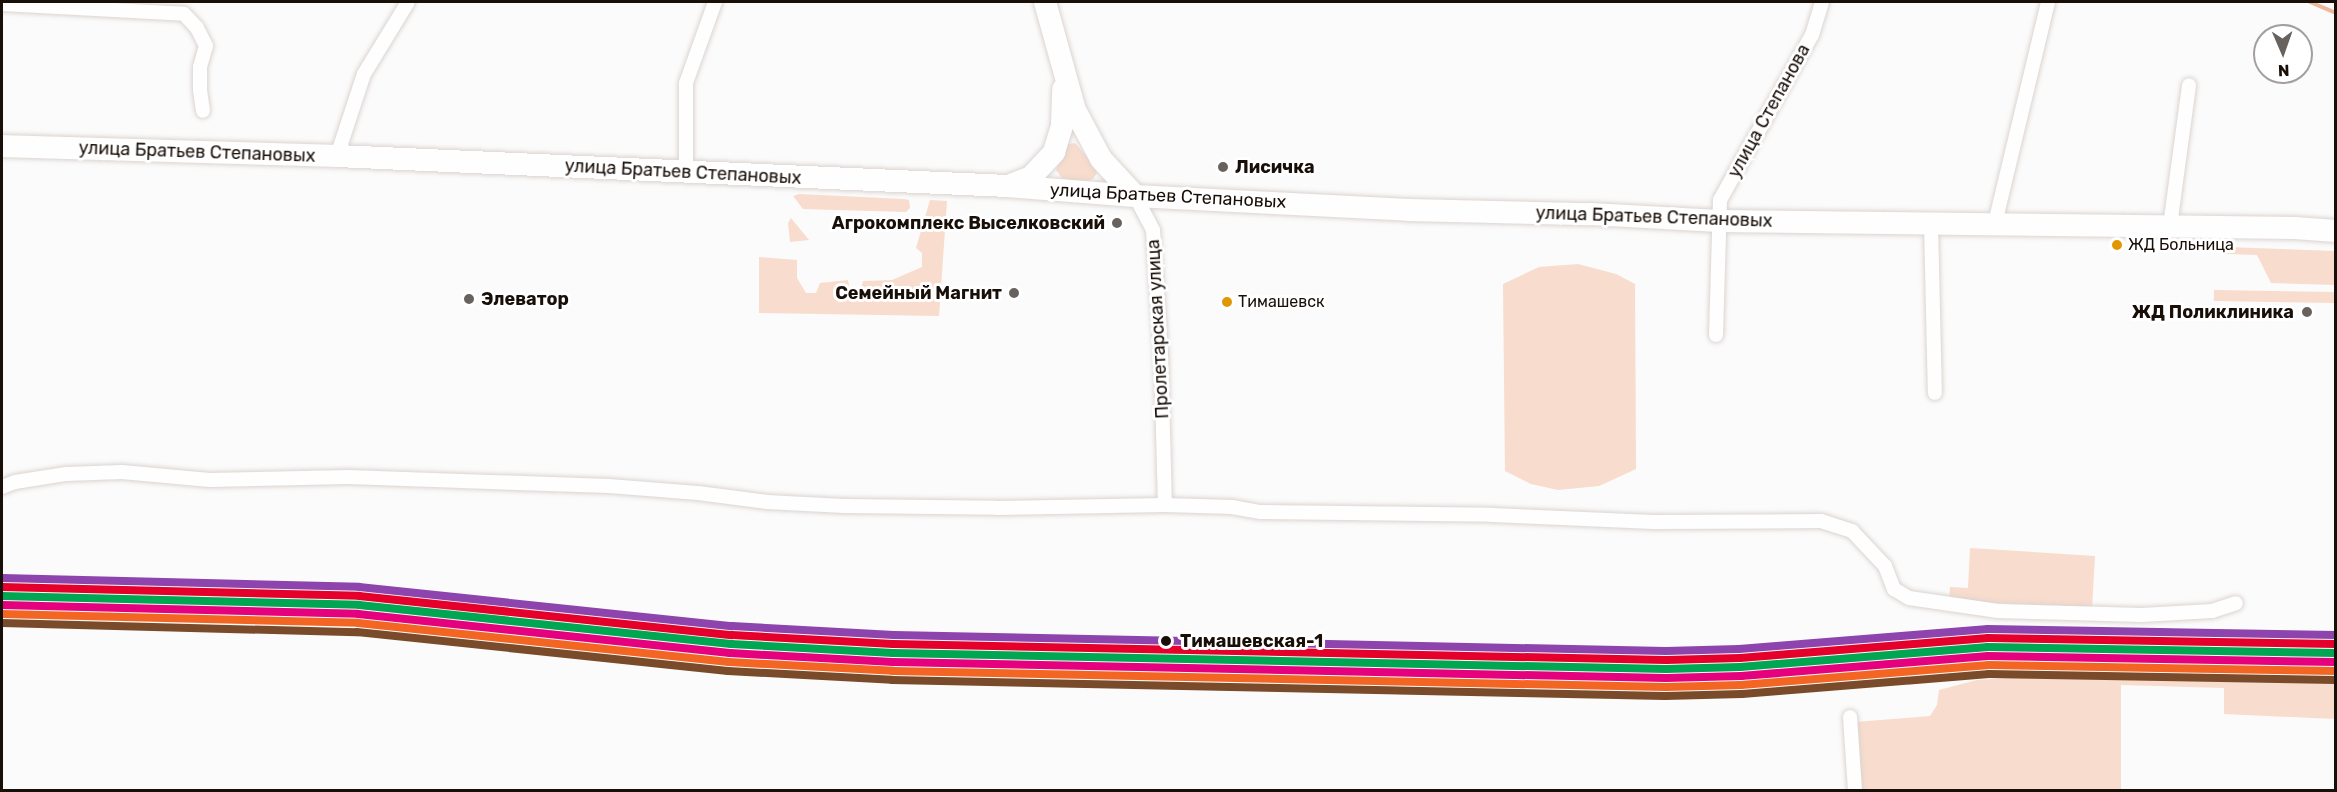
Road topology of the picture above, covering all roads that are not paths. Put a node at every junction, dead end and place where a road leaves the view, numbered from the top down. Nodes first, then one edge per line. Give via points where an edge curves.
1 (408, 2) edge
2 (715, 2) edge
3 (1045, 2) edge
4 (1822, 2) edge
5 (2048, 2) edge
6 (2, 4) edge
7 (1064, 72) junction
8 (2189, 85) dead end
9 (203, 111) dead end
10 (2, 146) edge
11 (337, 156) junction
12 (686, 172) junction
13 (1007, 186) junction
14 (1135, 196) junction
15 (1719, 221) junction
16 (1931, 223) junction
17 (1995, 224) junction
18 (2170, 226) junction
19 (2336, 231) edge
20 (1716, 336) dead end
21 (1935, 393) dead end
22 (2, 487) edge
23 (1165, 505) junction
24 (2236, 603) dead end
25 (1850, 717) dead end
26 (1855, 790) edge

1 - 11 street via 364,74
2 - 12 street via 686,83
3 - 7 main road, Пролетарская улица
4 - 15 street, улица Степанова via 1812,35 1720,200
5 - 17 street
6 - 9 street via 184,14 206,46 200,67
7 - 13 main road via 1062,125 1054,152 1031,177
7 - 14 main road, Пролетарская улица via 1075,110 1101,159
8 - 18 street
10 - 11 main road, улица Братьев Степановых
11 - 12 main road, улица Братьев Степановых
12 - 13 main road, улица Братьев Степановых
13 - 14 main road, улица Братьев Степановых
14 - 15 main road, улица Братьев Степановых
14 - 23 street, Пролетарская улица via 1153,231
15 - 16 main road, улица Братьев Степановых
15 - 20 street, улица Степанова
16 - 17 main road, улица Братьев Степановых
16 - 21 street
17 - 18 main road, улица Братьев Степановых
18 - 19 main road, улица Братьев Степановых
22 - 23 street via 66,474 122,472 210,480 348,477 609,486 844,506
23 - 24 street via 1261,512 1492,514 1653,522 1821,521 1852,531 1885,566 1894,589 1909,598 1998,611 2142,615 2212,611
25 - 26 street

